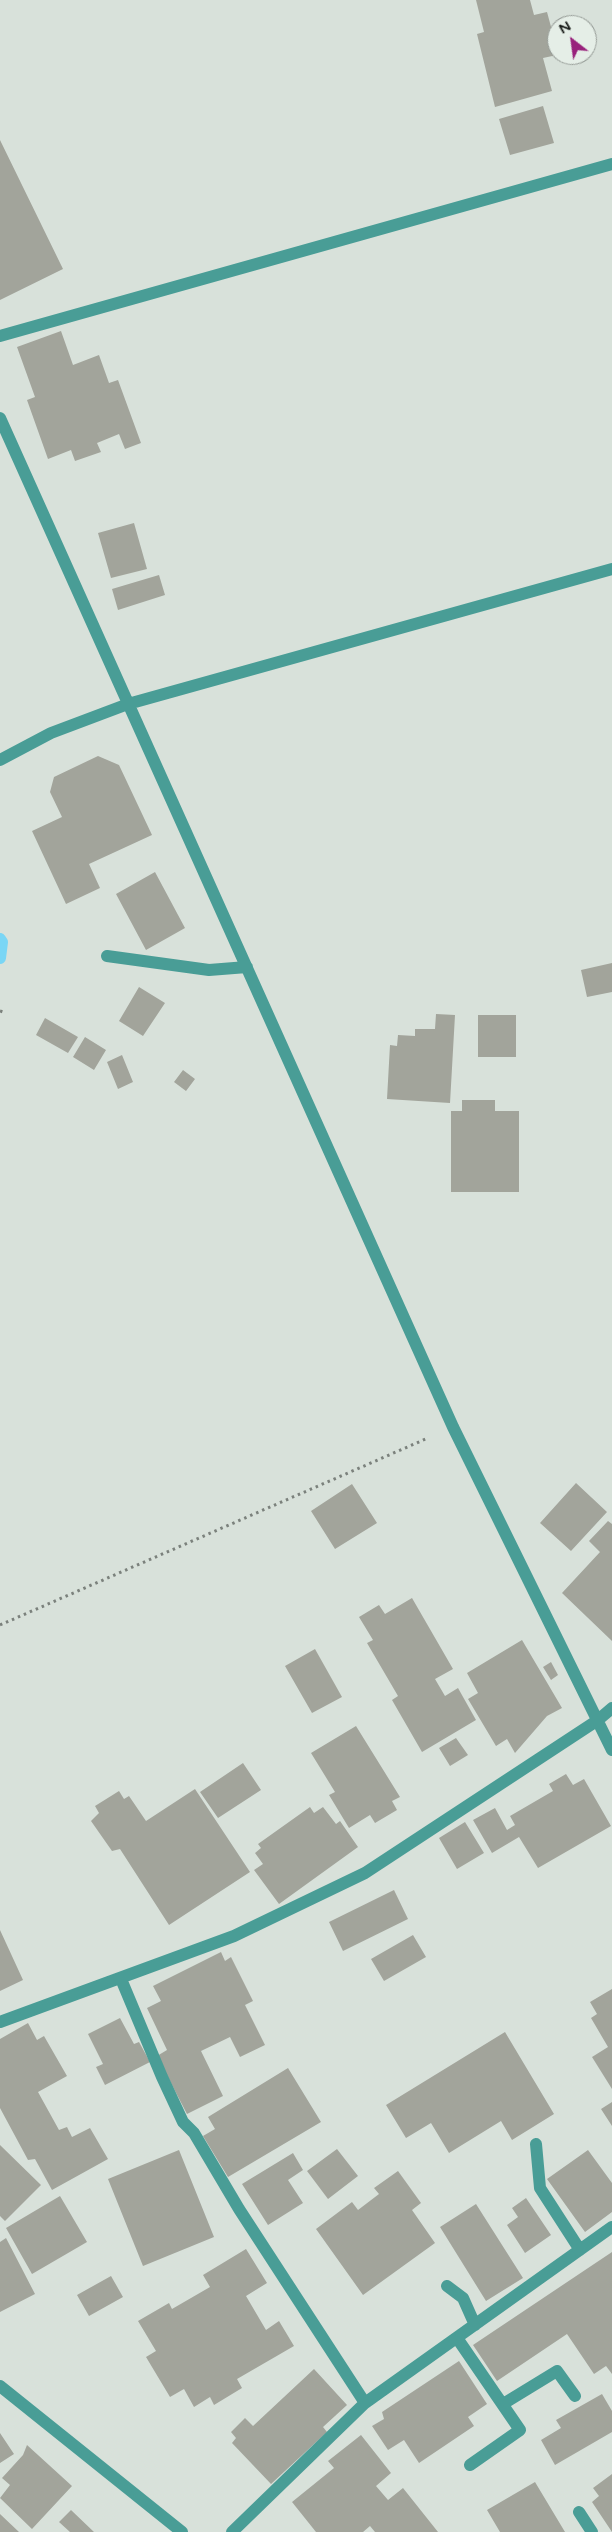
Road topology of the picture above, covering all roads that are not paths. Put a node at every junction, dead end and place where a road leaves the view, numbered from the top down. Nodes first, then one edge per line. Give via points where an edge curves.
1 (612, 164) edge
2 (0, 336) edge
3 (0, 418) edge
4 (612, 569) edge
5 (128, 704) junction
6 (0, 760) edge
7 (107, 956) dead end
8 (247, 967) junction
9 (612, 1708) edge
10 (598, 1720) junction
11 (612, 1750) edge
12 (121, 1979) junction
13 (0, 2022) edge
14 (536, 2144) dead end
15 (612, 2227) edge
16 (580, 2250) junction
17 (447, 2286) dead end
18 (475, 2325) junction
19 (457, 2338) junction
20 (0, 2386) edge
21 (575, 2396) dead end
22 (365, 2403) junction
23 (503, 2404) junction
24 (470, 2465) dead end
25 (579, 2512) dead end
26 (182, 2532) edge
27 (232, 2532) edge
28 (592, 2532) edge

1 - 2 street
3 - 5 street
4 - 5 street
5 - 6 street via 51,733
5 - 8 street
7 - 8 street via 209,970
8 - 10 street via 453,1426
9 - 10 street
10 - 11 street
10 - 12 street via 365,1873 234,1936
12 - 13 street
12 - 22 street via 183,2122 194,2133 239,2209
14 - 16 street via 540,2188
15 - 16 street
16 - 18 street
17 - 18 street via 463,2298
18 - 19 street
19 - 22 street
19 - 23 street
20 - 26 street
21 - 23 street via 558,2371
22 - 27 street
23 - 24 street via 520,2430
25 - 28 street

